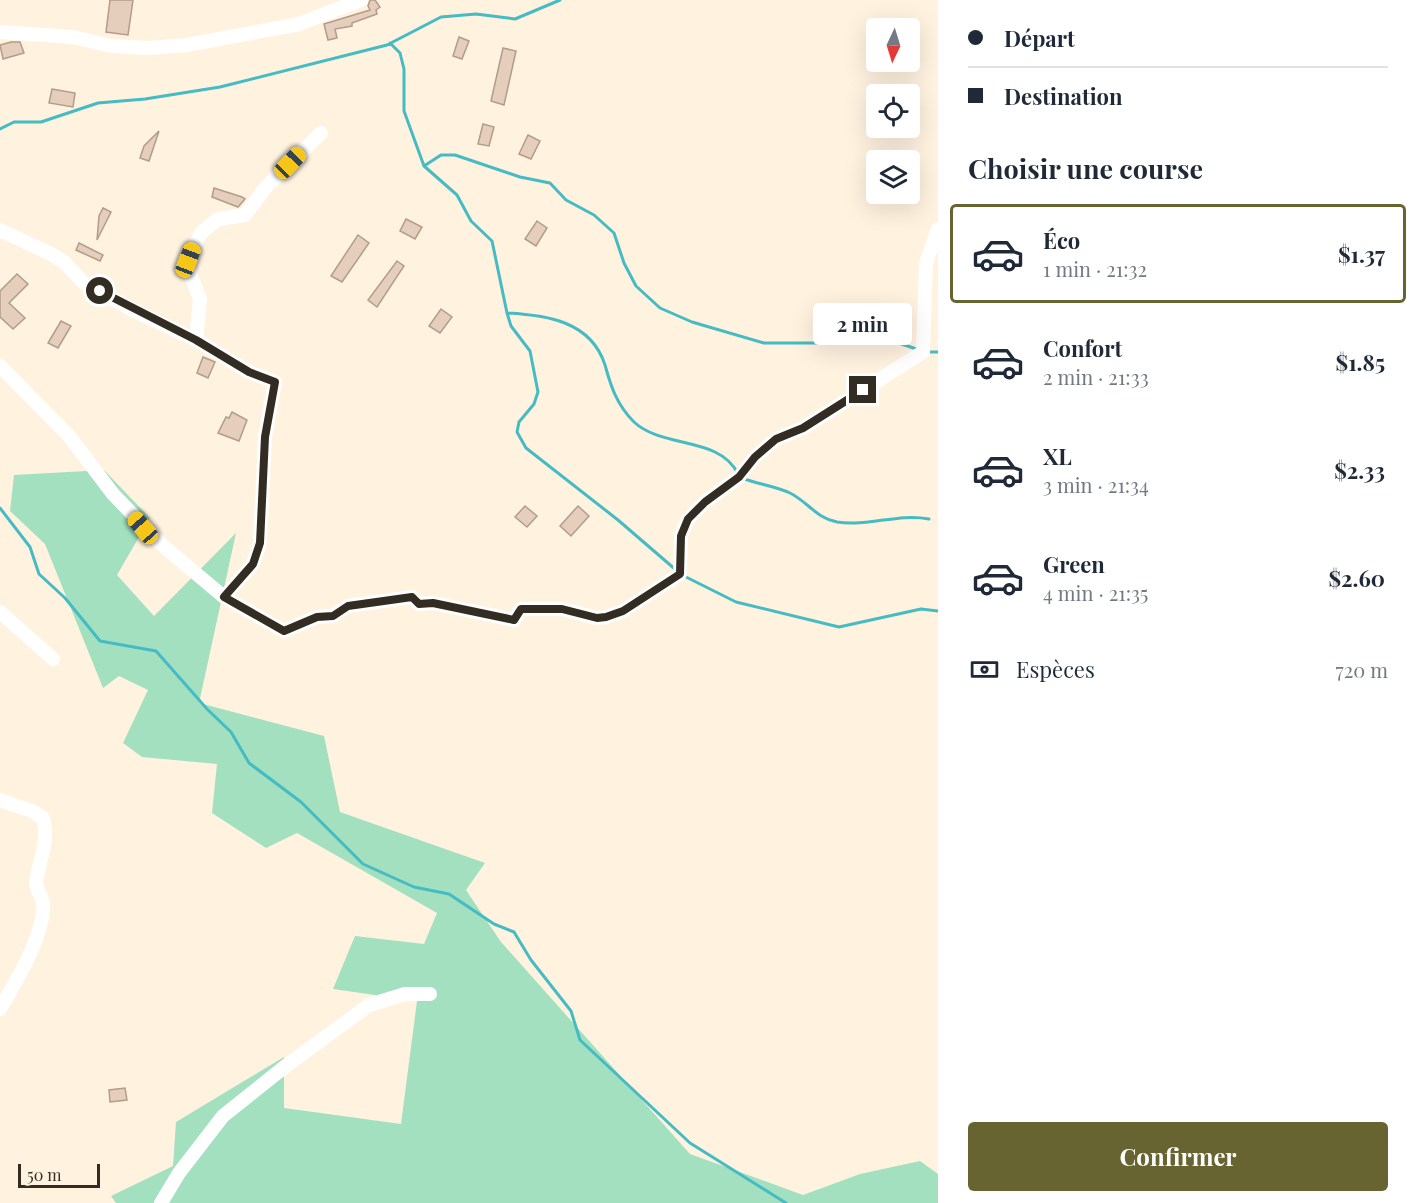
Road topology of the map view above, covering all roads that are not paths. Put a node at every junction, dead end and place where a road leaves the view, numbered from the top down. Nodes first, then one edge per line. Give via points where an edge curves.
1 (361, 0) edge
2 (0, 32) edge
3 (321, 133) dead end
4 (938, 229) edge
5 (0, 230) edge
6 (196, 340) junction
7 (0, 366) edge
8 (224, 597) junction
9 (0, 612) edge
10 (53, 659) dead end
11 (0, 800) edge
12 (430, 994) dead end
13 (2, 1002) edge
14 (161, 1203) edge

1 - 2 street via 299,24 187,45 111,46 73,37
3 - 6 street via 266,187 245,215 218,219 196,240 188,268 200,299
4 - 8 street via 926,262 923,352 803,428 776,439 755,457 739,477 688,519 681,536 677,579 623,611 597,618 562,609 521,609 514,620 433,603 419,604 412,597 348,606 333,616 317,617 284,631
5 - 6 street via 64,262 84,282
6 - 8 street via 234,364 275,382 265,437 260,543 253,564
7 - 8 street via 69,436 143,528
9 - 10 street
11 - 13 street via 37,814 43,818 45,830 36,885 43,903 38,931 21,974
12 - 14 street via 405,994 369,1005 287,1065 223,1116

